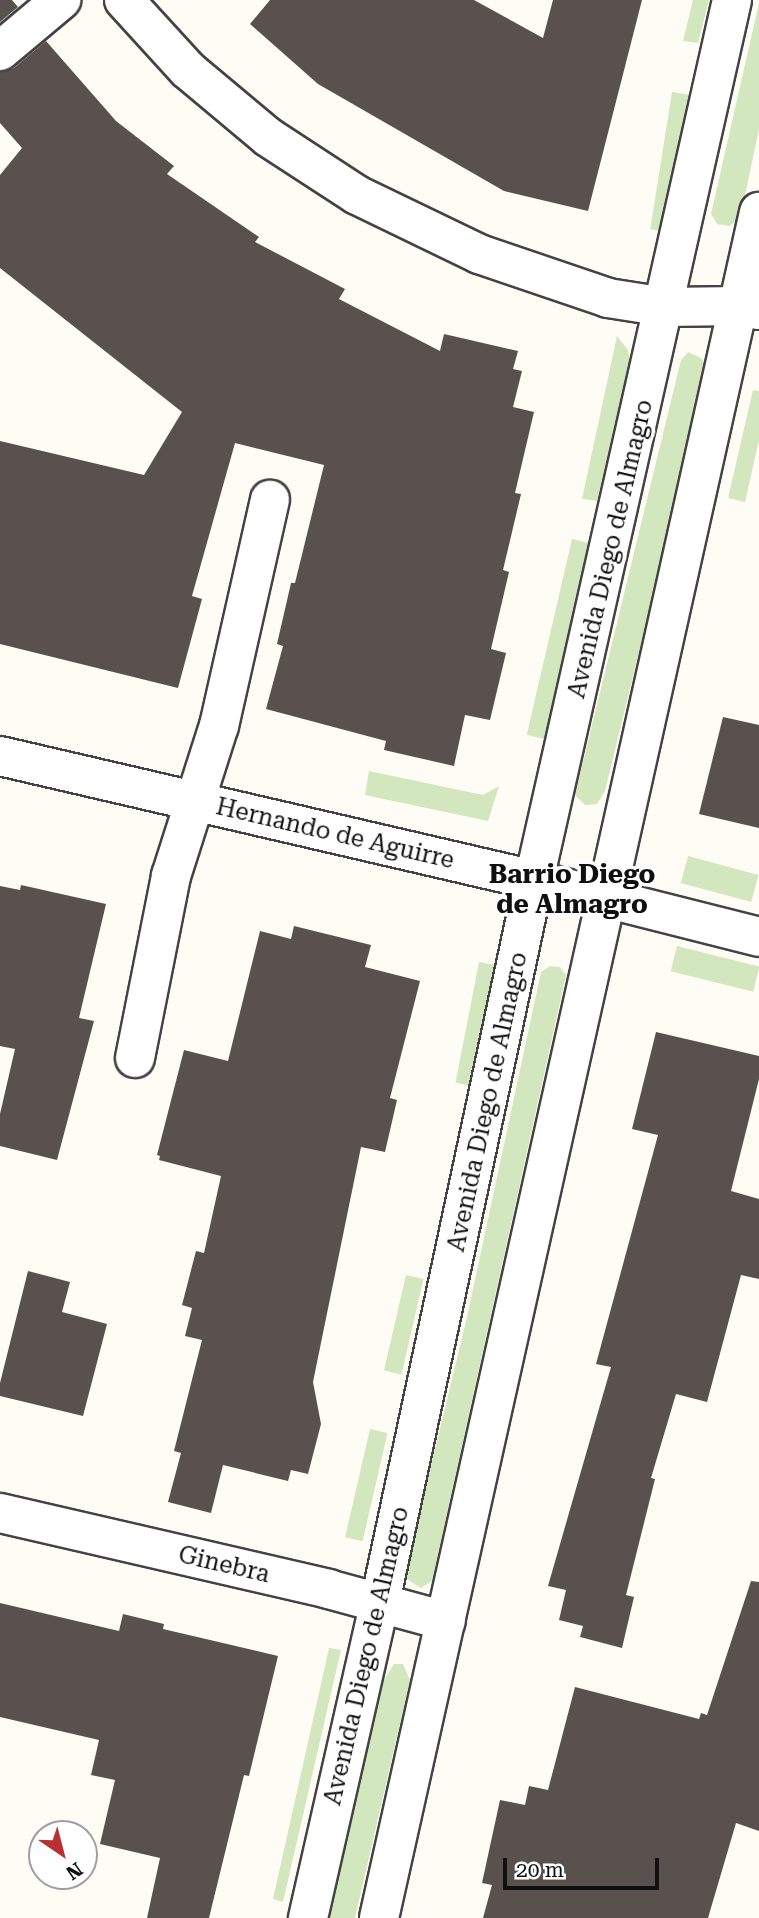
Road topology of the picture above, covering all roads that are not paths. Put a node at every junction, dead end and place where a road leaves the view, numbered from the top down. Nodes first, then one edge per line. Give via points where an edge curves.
1 (61, 0) edge
2 (124, 0) edge
3 (733, 0) edge
4 (0, 51) edge
5 (759, 212) edge
6 (665, 307) junction
7 (749, 308) edge
8 (270, 500) dead end
9 (0, 755) edge
10 (196, 801) junction
11 (534, 880) junction
12 (605, 898) junction
13 (759, 937) edge
14 (135, 1058) dead end
15 (0, 1513) edge
16 (380, 1602) junction
17 (446, 1621) junction
18 (308, 1918) edge
19 (379, 1918) edge

1 - 4 street
2 - 6 street via 188,70 268,136 357,195 479,254 608,299
3 - 6 street, Avenida Diego de Almagro
5 - 7 street
6 - 7 street
6 - 11 street, Avenida Diego de Almagro
7 - 12 street
8 - 10 street, Hernando de Aguirre via 219,726
9 - 10 street, Hernando de Aguirre
10 - 11 street, Hernando de Aguirre
10 - 14 street, Hernando de Aguirre via 171,876
11 - 12 street, Hernando de Aguirre
11 - 16 street, Avenida Diego de Almagro
12 - 13 street, Hernando de Aguirre
12 - 17 street
15 - 16 street, Ginebra
16 - 17 street, Ginebra
16 - 18 street, Avenida Diego de Almagro
17 - 19 street

